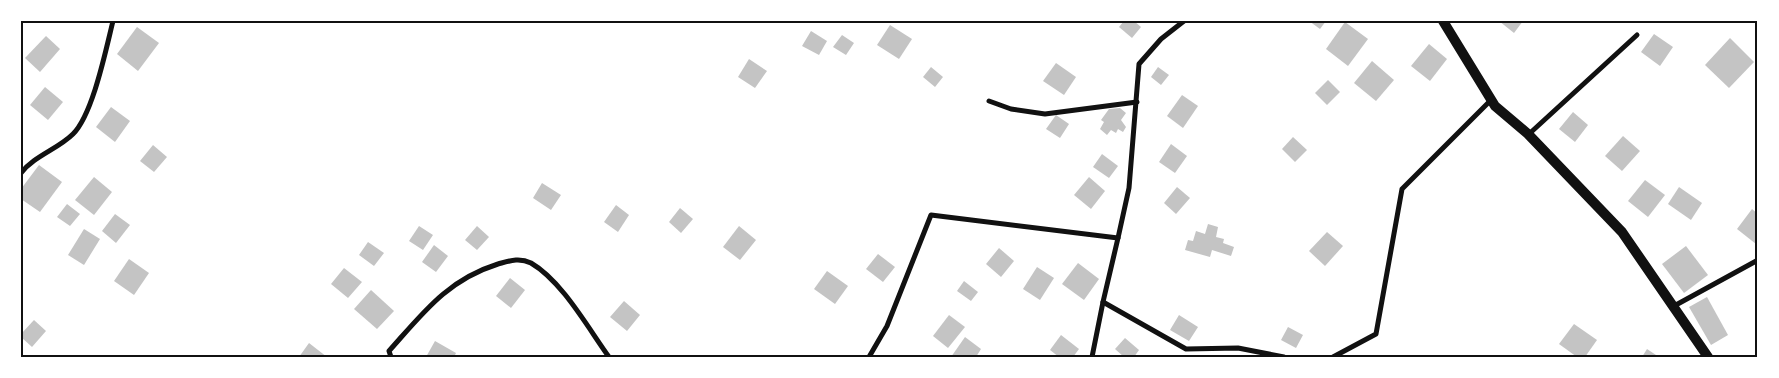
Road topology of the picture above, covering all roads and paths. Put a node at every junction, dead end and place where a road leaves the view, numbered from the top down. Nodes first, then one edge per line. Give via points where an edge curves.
1 (112, 21) edge
2 (1184, 21) edge
3 (1443, 21) edge
4 (1637, 35) dead end
5 (1491, 100) junction
6 (989, 101) dead end
7 (1137, 102) junction
8 (1528, 134) junction
9 (21, 173) edge
10 (1118, 238) junction
11 (1758, 260) edge
12 (1103, 302) junction
13 (1674, 306) junction
14 (391, 357) edge
15 (609, 357) edge
16 (869, 357) edge
17 (1092, 357) edge
18 (1284, 357) edge
19 (1333, 357) edge
20 (1708, 357) edge

1 - 9 street via 87,115 61,146 26,166
2 - 7 street via 1161,39 1139,64
3 - 5 main road
4 - 8 street
5 - 8 main road
5 - 19 street via 1402,189 1376,334
6 - 7 street via 1011,109 1045,114
7 - 10 street via 1130,188
8 - 13 main road via 1622,232
10 - 12 street
10 - 16 street via 931,215 886,326
11 - 13 street
12 - 17 street
12 - 18 street via 1186,349 1238,348
13 - 20 main road
14 - 15 street via 389,352 434,300 452,285 483,269 516,259 530,263 556,284

